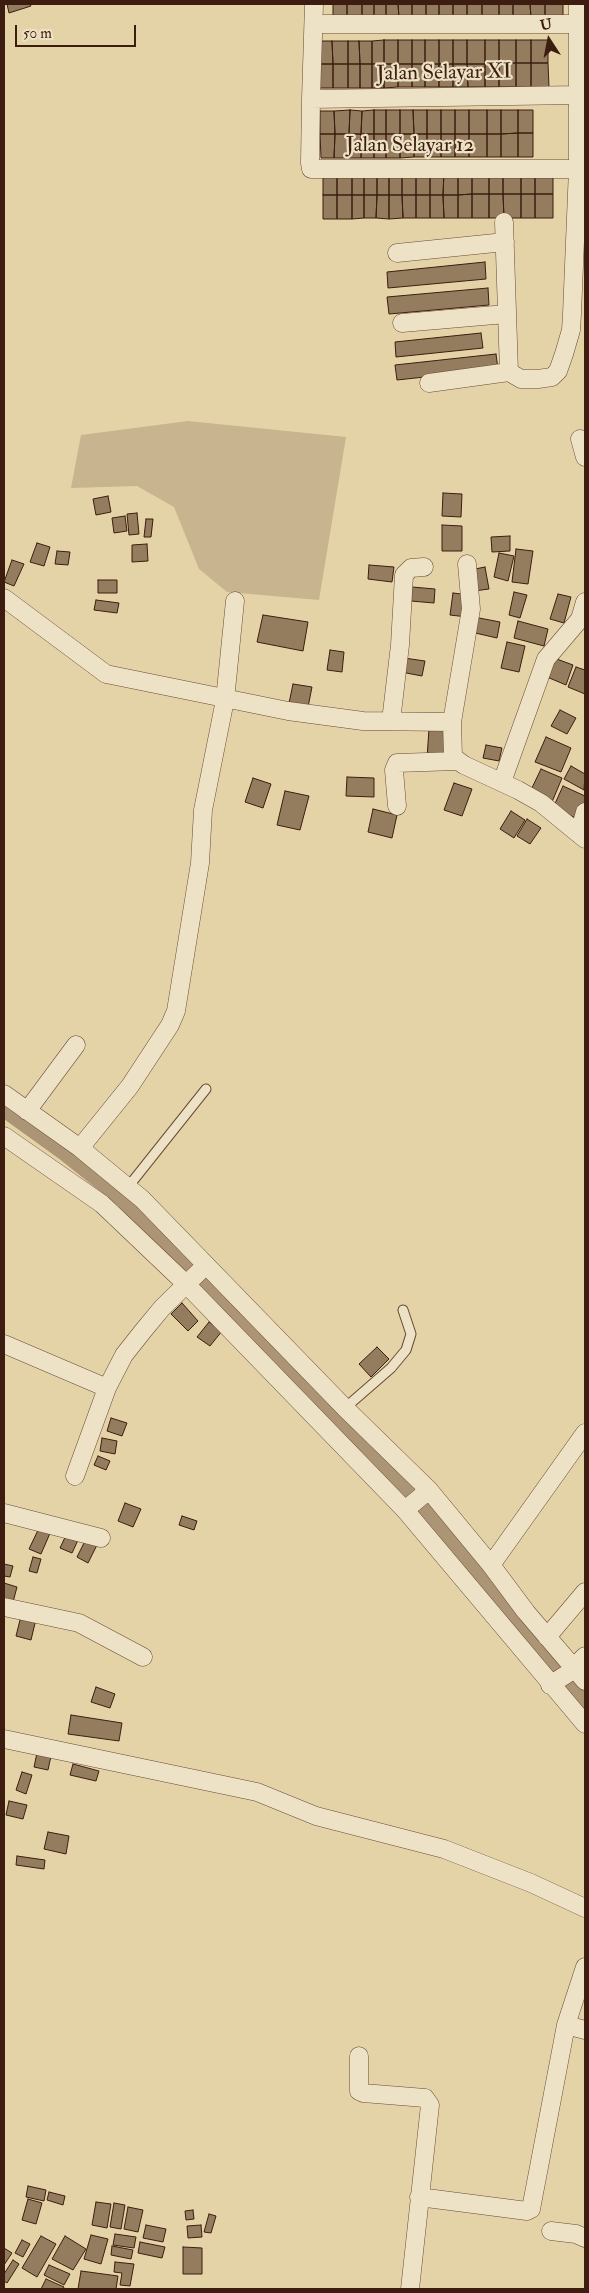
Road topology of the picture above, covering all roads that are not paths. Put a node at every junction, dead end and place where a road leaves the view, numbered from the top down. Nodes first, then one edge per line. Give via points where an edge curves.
1 (314, 4) edge
2 (578, 4) edge
3 (314, 24) junction
4 (578, 24) junction
5 (578, 95) junction
6 (310, 99) junction
7 (582, 169) edge
8 (504, 222) dead end
9 (505, 242) junction
10 (397, 252) dead end
11 (506, 314) junction
12 (402, 323) dead end
13 (509, 372) junction
14 (428, 382) dead end
15 (580, 439) dead end
16 (585, 457) edge
17 (467, 564) dead end
18 (424, 567) dead end
19 (4, 598) edge
20 (235, 601) dead end
21 (585, 602) edge
22 (225, 700) junction
23 (391, 721) junction
24 (452, 722) junction
25 (456, 761) junction
26 (502, 782) junction
27 (397, 806) dead end
28 (585, 812) edge
29 (582, 837) edge
30 (76, 1045) dead end
31 (206, 1089) dead end
32 (4, 1094) edge
33 (27, 1111) junction
34 (4, 1136) edge
35 (80, 1148) junction
36 (128, 1187) junction
37 (196, 1274) junction
38 (403, 1310) dead end
39 (4, 1344) edge
40 (107, 1388) junction
41 (345, 1408) junction
42 (585, 1433) edge
43 (75, 1476) dead end
44 (426, 1492) junction
45 (407, 1508) junction
46 (4, 1513) edge
47 (101, 1538) dead end
48 (491, 1565) junction
49 (585, 1592) edge
50 (4, 1607) edge
51 (514, 1621) junction
52 (547, 1638) junction
53 (143, 1657) dead end
54 (570, 1674) edge
55 (585, 1724) edge
56 (4, 1739) edge
57 (585, 1908) edge
58 (585, 1967) edge
59 (566, 2025) junction
60 (585, 2030) edge
61 (359, 2056) dead end
62 (419, 2197) junction
63 (551, 2231) dead end
64 (585, 2238) edge
65 (410, 2289) edge

1 - 3 street
2 - 4 street
3 - 4 street
3 - 6 street
4 - 5 street
5 - 6 street, Jalan Selayar XI
5 - 7 street
6 - 7 street, Jalan Selayar 12 via 311,169
7 - 13 street via 571,330 558,371 552,377 538,379 521,379
8 - 9 street
9 - 10 street
9 - 11 street
11 - 12 street
11 - 13 street
13 - 14 street
15 - 16 street
17 - 24 street via 471,610
18 - 23 street via 411,568 404,575
19 - 22 street via 106,674
20 - 22 street
21 - 26 street via 580,619 546,659
22 - 23 street via 363,721
22 - 35 street via 204,802 200,863 176,1011 130,1086
23 - 24 street
24 - 25 street via 452,757
25 - 26 street
25 - 27 street via 397,763 394,770
26 - 29 street via 541,803
28 - 29 street
30 - 33 street
31 - 36 lane
32 - 33 street
33 - 35 street
34 - 37 street
35 - 36 street
36 - 37 street
37 - 40 street via 162,1308 124,1355
37 - 41 street
37 - 45 street
38 - 41 lane via 411,1334 406,1350 391,1368
39 - 40 street
40 - 43 street
41 - 44 street
42 - 48 street
44 - 45 street
44 - 48 street
45 - 51 street
46 - 47 street
48 - 51 street
49 - 52 street
50 - 53 street via 79,1623
51 - 52 street
51 - 54 street
52 - 54 street
54 - 55 street
56 - 57 street via 257,1792 316,1816 444,1849 532,1883
58 - 59 street
59 - 60 street
59 - 62 street via 530,2209
61 - 62 street via 359,2091 363,2094 425,2098 430,2105
62 - 65 street
63 - 64 street

